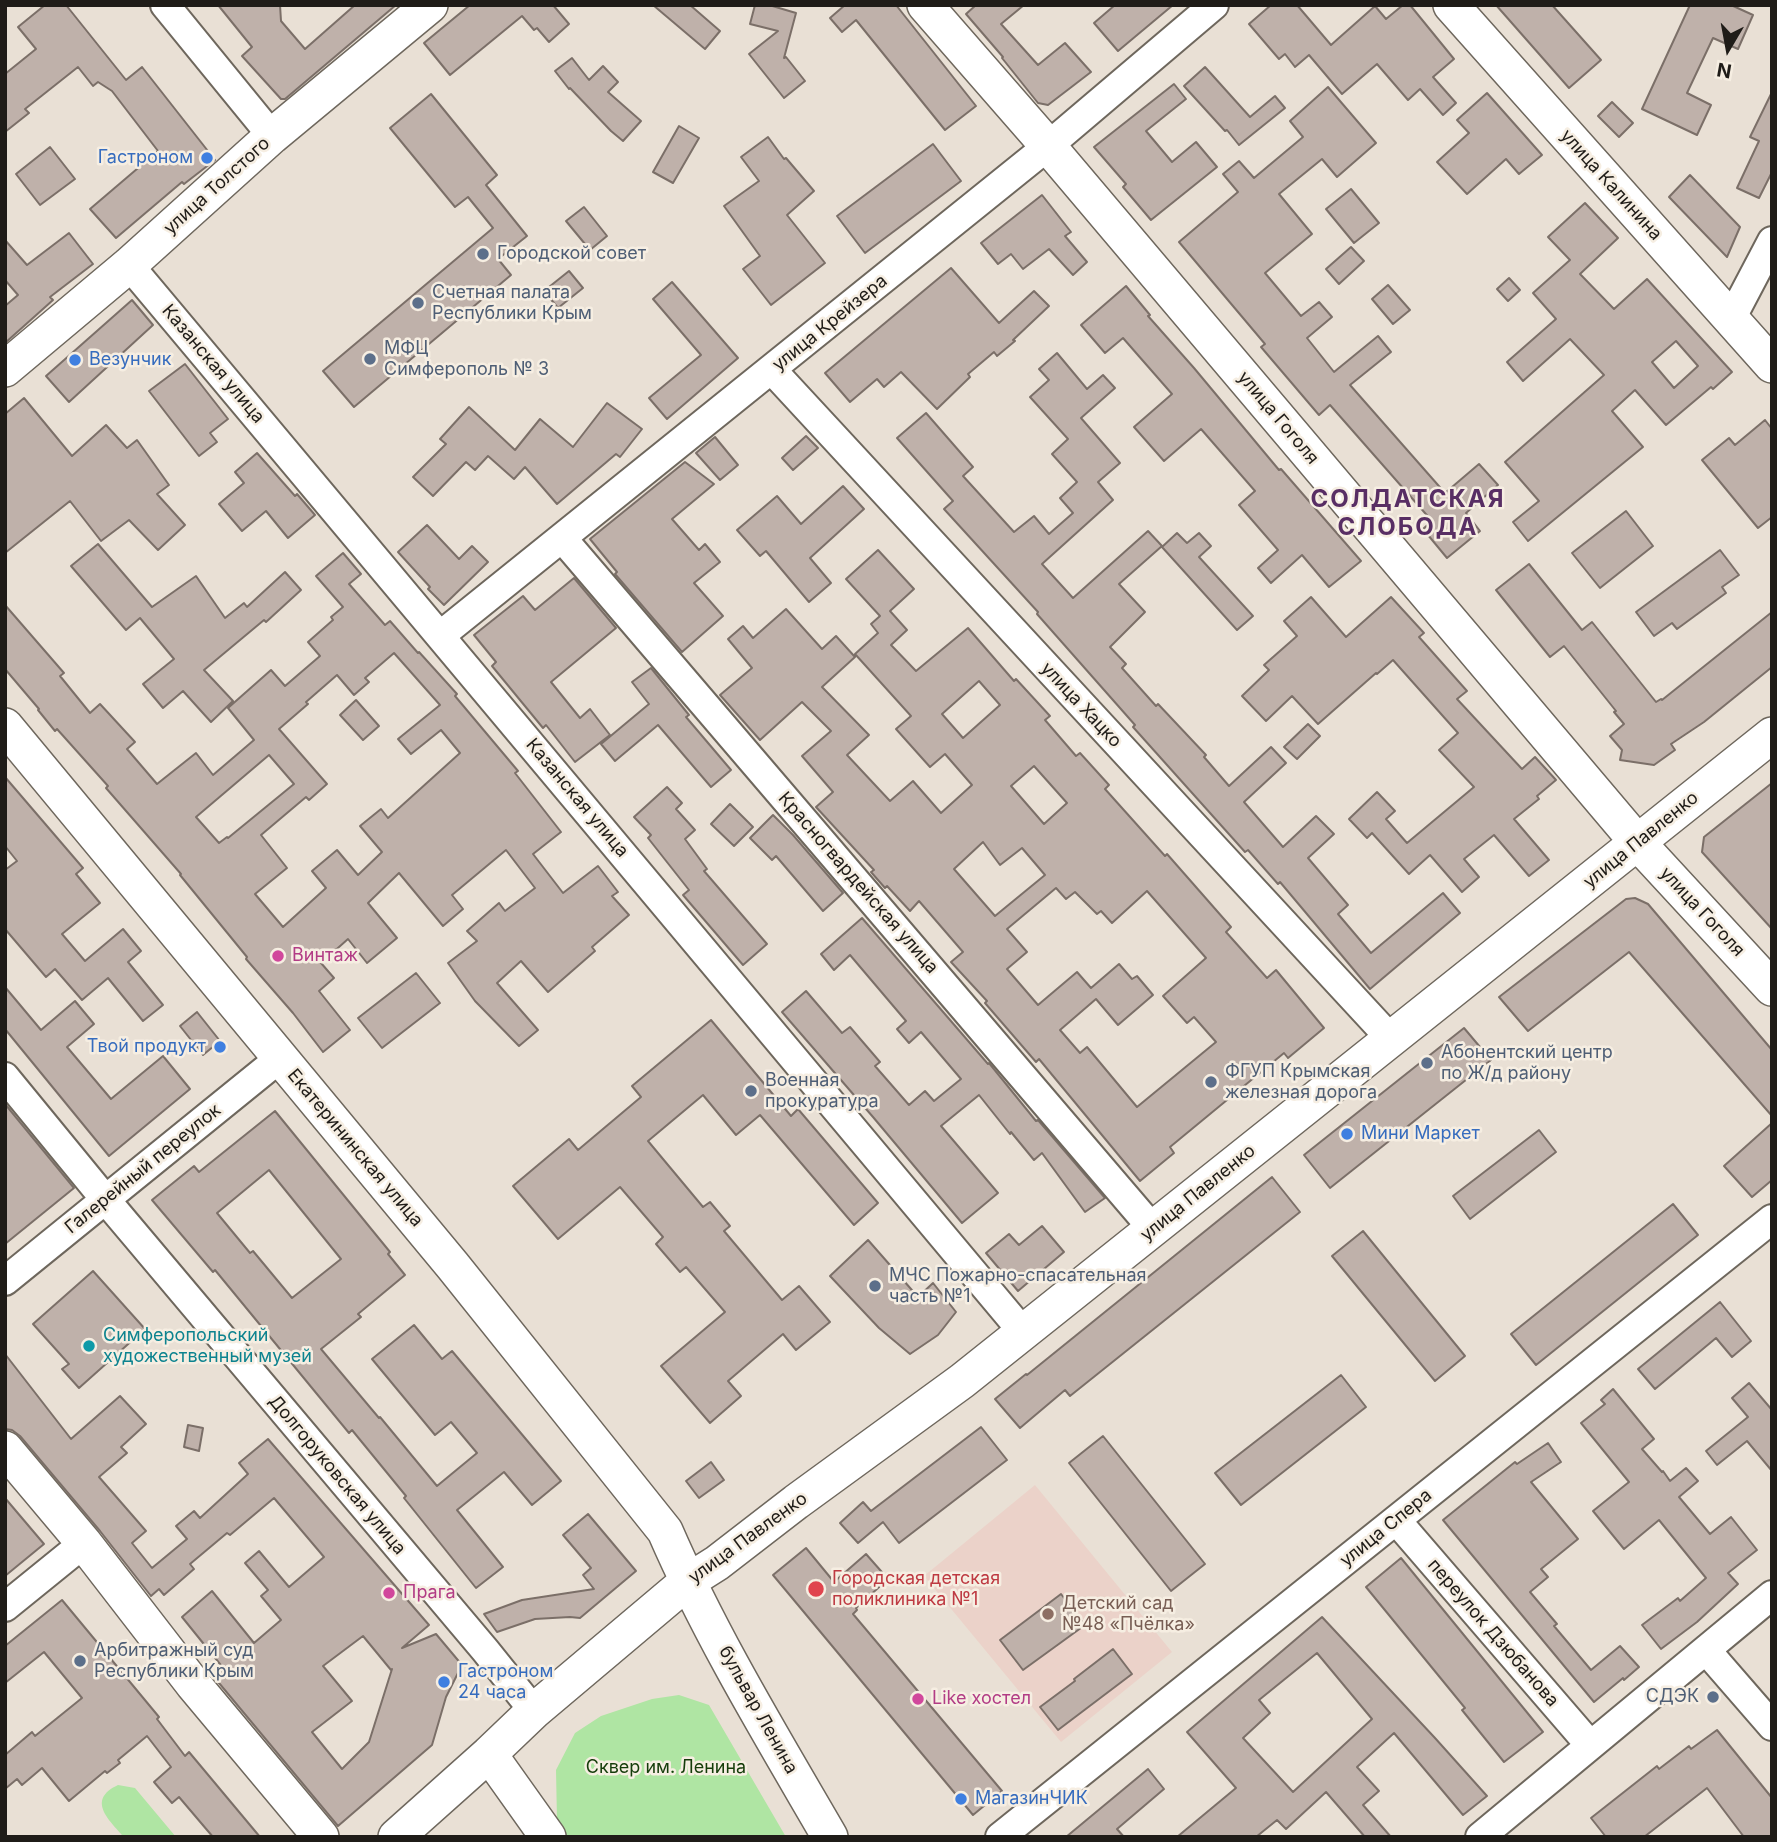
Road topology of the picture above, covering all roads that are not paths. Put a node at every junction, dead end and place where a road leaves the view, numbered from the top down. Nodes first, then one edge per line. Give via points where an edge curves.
1 (165, 5) edge
2 (430, 5) edge
3 (925, 5) edge
4 (1214, 5) edge
5 (1451, 5) edge
6 (272, 136) junction
7 (1048, 146) junction
8 (1772, 241) edge
9 (130, 265) junction
10 (1731, 319) junction
11 (1772, 365) edge
12 (5, 369) edge
13 (772, 370) junction
14 (562, 538) junction
15 (441, 635) junction
16 (5, 726) edge
17 (1772, 735) edge
18 (1638, 843) junction
19 (1772, 988) edge
20 (1391, 1039) junction
21 (280, 1058) junction
22 (5, 1077) edge
23 (105, 1199) junction
24 (1772, 1219) edge
25 (1153, 1228) junction
26 (5, 1281) edge
27 (1023, 1332) junction
28 (5, 1449) edge
29 (1396, 1520) junction
30 (84, 1544) junction
31 (687, 1582) junction
32 (1772, 1595) edge
33 (5, 1607) edge
34 (1706, 1650) junction
35 (534, 1711) junction
36 (1772, 1726) edge
37 (1590, 1745) junction
38 (489, 1754) junction
39 (321, 1837) edge
40 (396, 1837) edge
41 (548, 1837) edge
42 (830, 1837) edge
43 (1000, 1837) edge
44 (1480, 1837) edge

1 - 6 street
2 - 6 main road, улица Толстого
3 - 7 main road, улица Гоголя
4 - 7 street, улица Крейзера
5 - 10 main road, улица Калинина
6 - 9 main road, улица Толстого
7 - 13 street, улица Крейзера
7 - 18 main road, улица Гоголя
8 - 10 street
9 - 12 main road, улица Толстого
9 - 15 street, Казанская улица
10 - 11 main road, улица Калинина
13 - 14 street, улица Крейзера
13 - 20 street, улица Хацко
14 - 15 street, улица Крейзера
14 - 25 street, Красногвардейская улица
15 - 27 street, Казанская улица
16 - 21 main road, Екатерининская улица
17 - 18 main road, улица Павленко
18 - 19 main road, улица Гоголя
18 - 20 main road, улица Павленко
20 - 25 main road, улица Павленко
21 - 23 street, Галерейный переулок
21 - 31 main road, Екатерининская улица via 665,1531
22 - 23 street, Долгоруковская улица
23 - 26 street, Галерейный переулок
23 - 35 street, Долгоруковская улица
24 - 29 street, улица Спера
25 - 27 main road, улица Павленко
27 - 31 main road, улица Павленко
28 - 30 main road
29 - 37 street, переулок Дзюбанова
29 - 43 street, улица Спера
30 - 33 street
30 - 39 main road via 201,1695
31 - 35 main road, улица Павленко
31 - 42 main road, бульвар Ленина
32 - 34 street
34 - 36 street
34 - 37 street
35 - 38 main road, улица Павленко
37 - 44 street
38 - 40 main road, улица Павленко
38 - 41 main road

